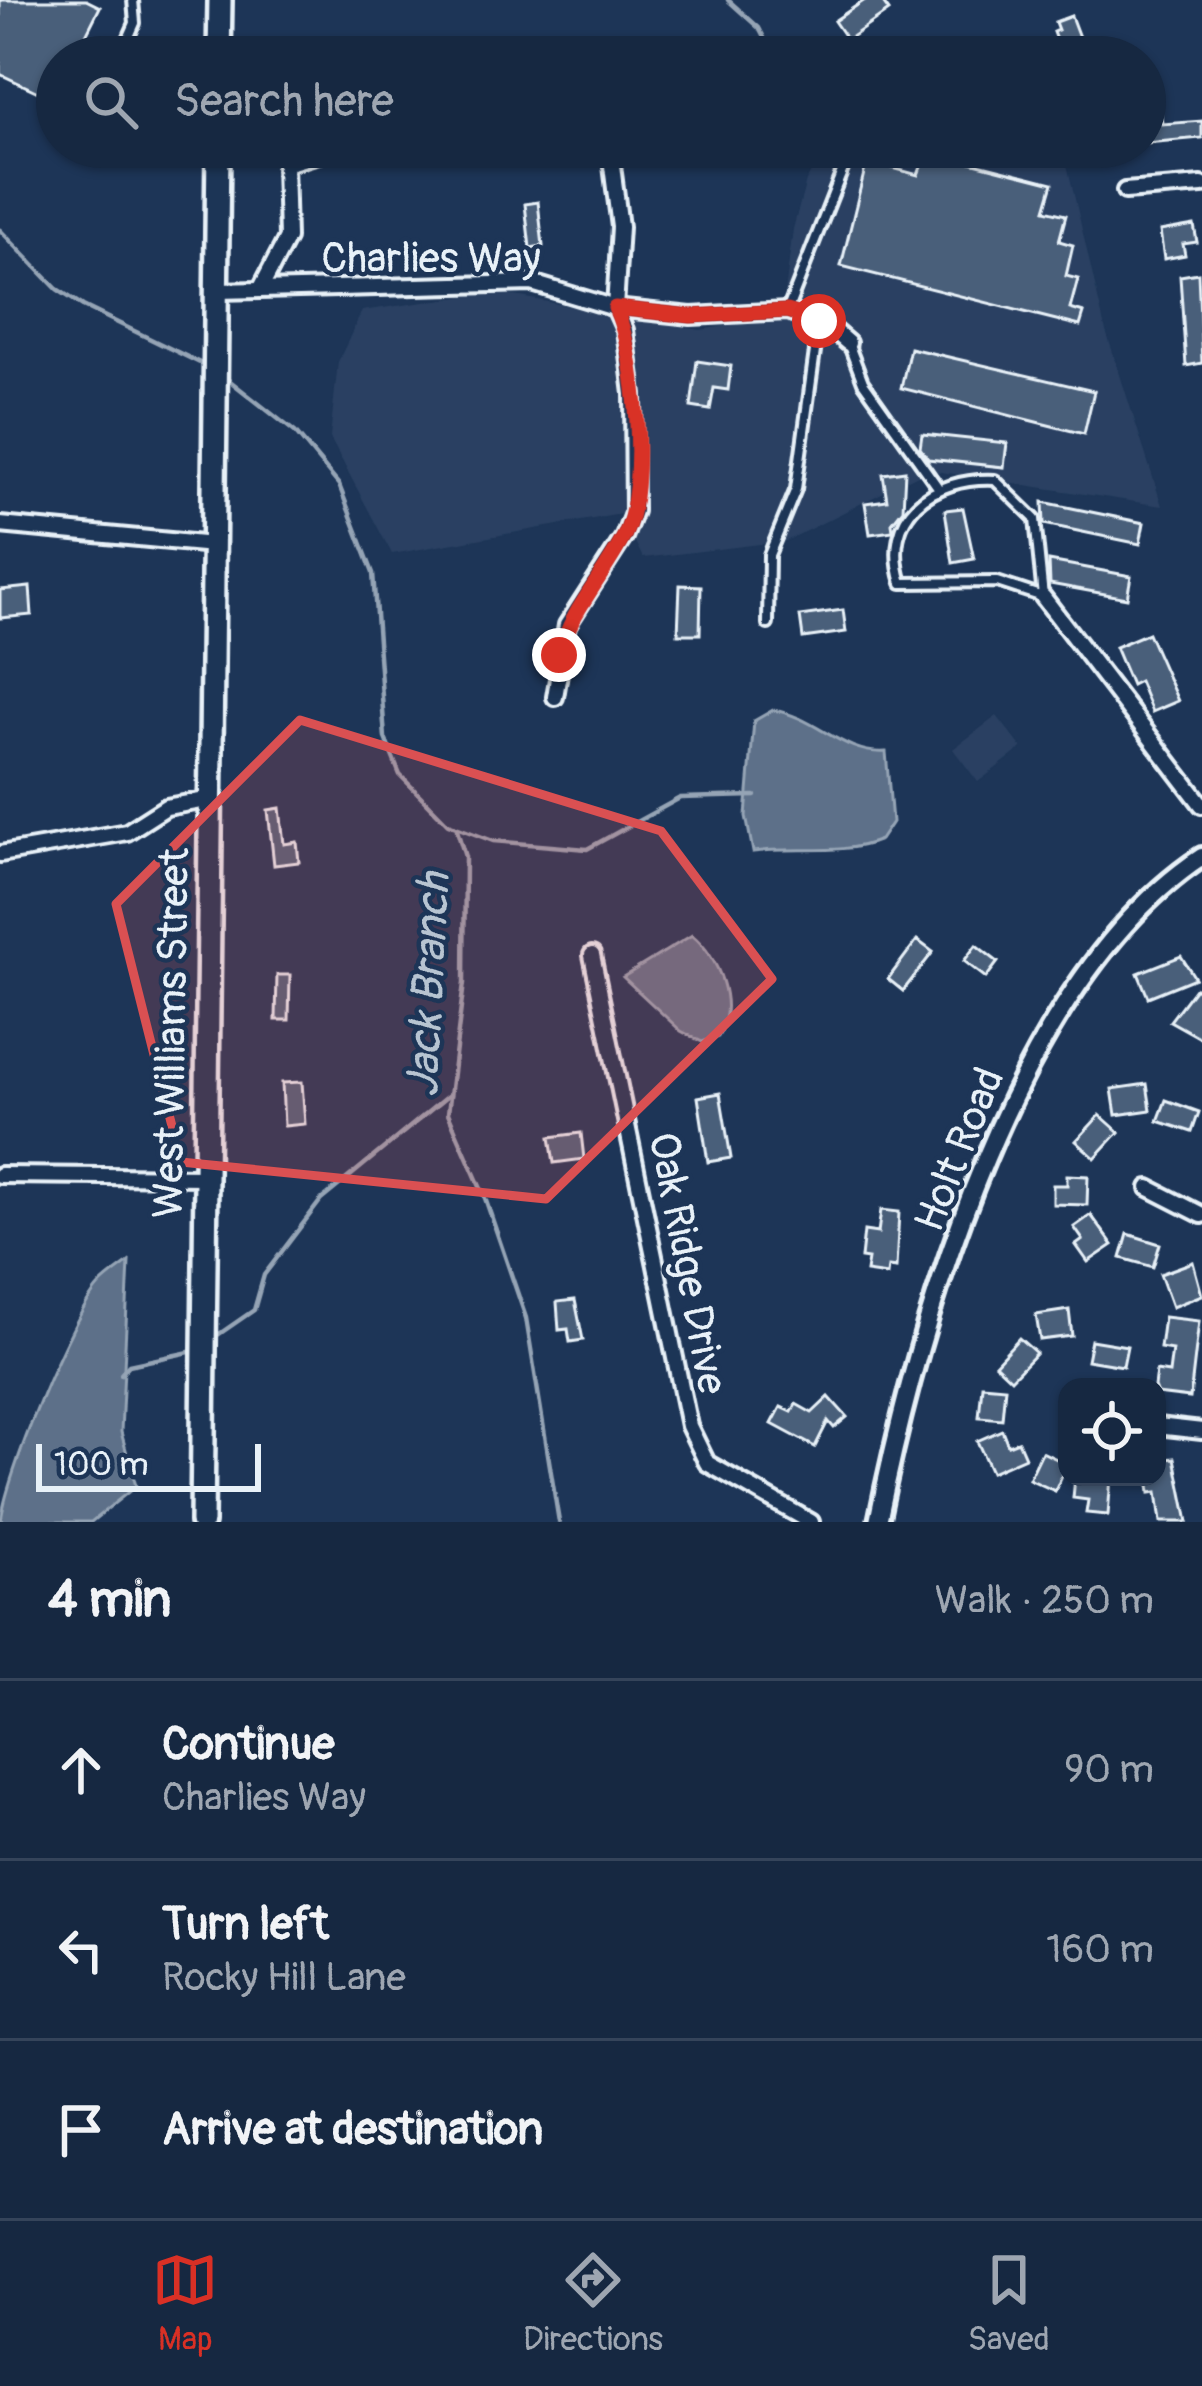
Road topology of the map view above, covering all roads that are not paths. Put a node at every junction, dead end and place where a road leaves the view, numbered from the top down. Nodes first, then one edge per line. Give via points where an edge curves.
1 (133, 0) edge
2 (220, 0) edge
3 (129, 36) edge
4 (219, 36) edge
5 (218, 168) edge
6 (285, 168) edge
7 (613, 168) edge
8 (843, 169) dead end
9 (1202, 185) edge
10 (1125, 191) dead end
11 (261, 288) junction
12 (217, 291) junction
13 (615, 308) junction
14 (787, 311) junction
15 (819, 321) junction
16 (848, 343) joint
17 (937, 486) junction
18 (0, 525) edge
19 (213, 545) junction
20 (1043, 597) junction
21 (768, 624) dead end
22 (555, 697) dead end
23 (212, 799) junction
24 (1202, 805) edge
25 (0, 854) edge
26 (1202, 857) edge
27 (592, 955) dead end
28 (0, 1175) edge
29 (206, 1177) junction
30 (1150, 1188) dead end
31 (1202, 1215) edge
32 (1166, 1427) edge
33 (1202, 1431) edge
34 (202, 1522) edge
35 (811, 1522) edge
36 (878, 1522) edge

1 - 3 lane
2 - 4 main road
5 - 12 main road, West Williams Street
6 - 11 street via 287,238
7 - 13 street
8 - 14 lane
9 - 10 street
11 - 12 street, Charlies Way
11 - 13 street, Charlies Way via 498,281
12 - 19 main road, West Williams Street
13 - 14 street, Charlies Way via 691,316
13 - 22 street via 626,330 633,394 634,512 567,626
14 - 15 street, Charlies Way
15 - 16 street, Charlies Way
15 - 21 lane via 796,489 769,555
16 - 17 lane via 863,382
17 - 20 lane via 995,480 1014,494 1035,519
17 - 20 lane via 916,503 902,534 902,584 997,582
18 - 19 street
19 - 23 main road, West Williams Street
20 - 24 street
23 - 25 street via 166,807 127,832
23 - 29 main road, West Williams Street
26 - 36 street, Holt Road via 1115,934 1017,1092 908,1391
27 - 35 street, Oak Ridge Drive via 688,1426 707,1463
28 - 29 street
29 - 34 main road, West Williams Street
30 - 31 street
32 - 33 street

